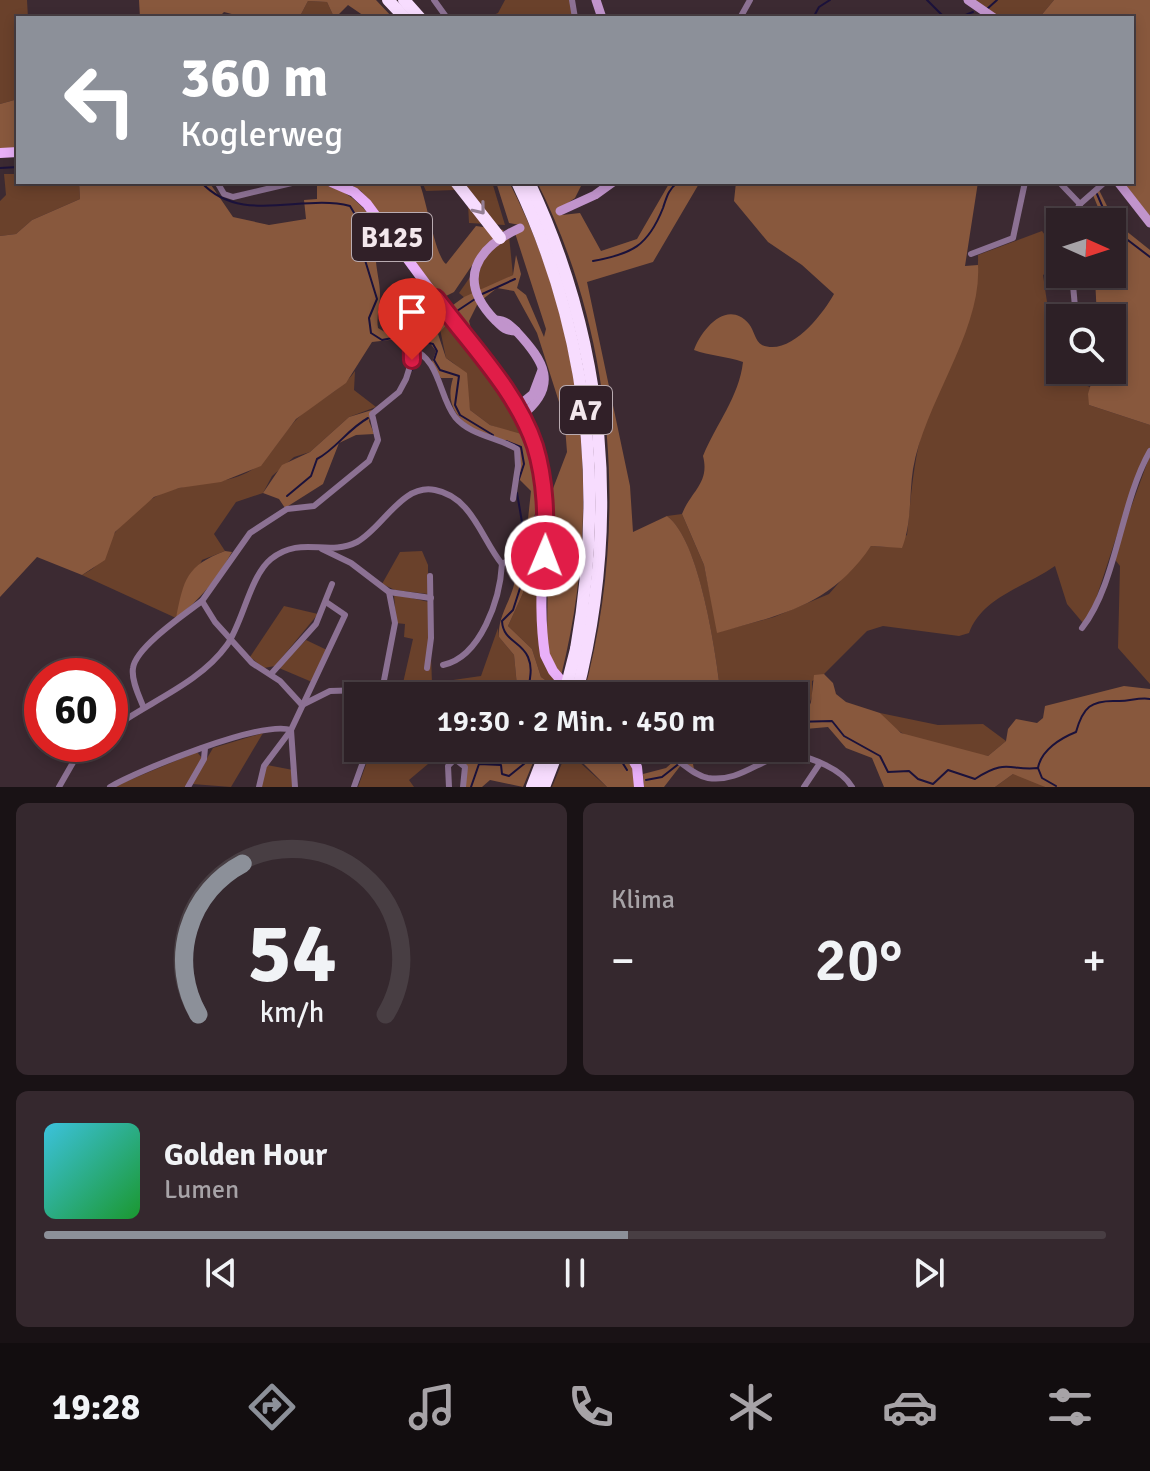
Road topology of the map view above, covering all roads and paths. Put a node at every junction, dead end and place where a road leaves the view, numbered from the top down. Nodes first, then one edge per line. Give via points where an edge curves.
1 (387, 0) edge
2 (404, 0) edge
3 (968, 0) edge
4 (403, 16) edge
5 (418, 16) edge
6 (991, 16) edge
7 (218, 184) edge
8 (288, 184) edge
9 (336, 184) edge
10 (458, 184) edge
11 (518, 184) edge
12 (530, 184) edge
13 (610, 184) edge
14 (1025, 184) edge
15 (1061, 184) edge
16 (1103, 184) edge
17 (1120, 184) edge
18 (1080, 204) junction
19 (1078, 208) edge
20 (560, 211) dead end
21 (1150, 223) edge
22 (520, 228) dead end
23 (500, 238) junction
24 (971, 254) dead end
25 (436, 298) junction
26 (415, 351) junction
27 (519, 412) junction
28 (1150, 451) edge
29 (513, 499) dead end
30 (545, 512) junction
31 (319, 547) junction
32 (502, 564) junction
33 (430, 576) dead end
34 (332, 584) dead end
35 (389, 592) junction
36 (431, 598) junction
37 (202, 601) junction
38 (326, 602) junction
39 (1082, 628) dead end
40 (231, 639) junction
41 (582, 650) junction
42 (443, 665) dead end
43 (427, 668) dead end
44 (271, 674) junction
45 (384, 682) edge
46 (563, 682) edge
47 (569, 682) edge
48 (578, 682) edge
49 (344, 691) edge
50 (302, 705) junction
51 (143, 706) junction
52 (128, 717) edge
53 (291, 730) junction
54 (205, 748) junction
55 (808, 759) edge
56 (73, 762) edge
57 (363, 762) edge
58 (542, 762) edge
59 (554, 762) edge
60 (634, 762) edge
61 (681, 762) edge
62 (768, 762) edge
63 (820, 763) junction
64 (639, 784) edge
65 (59, 787) edge
66 (110, 787) edge
67 (188, 787) edge
68 (259, 787) edge
69 (295, 787) edge
70 (354, 787) edge
71 (449, 787) edge
72 (463, 787) edge
73 (532, 787) edge
74 (544, 787) edge
75 (804, 787) edge
76 (852, 787) edge

1 - 4 highway
2 - 5 highway
3 - 6 street
7 - 8 street via 233,197
9 - 25 main road, B125 via 367,204
10 -> 23 highway
11 - 41 highway, A7 via 555,274 585,402 591,534
12 - 41 highway, A7 via 572,293 599,426 602,531
13 - 20 street
14 - 24 street via 1015,235
15 - 18 street
16 - 18 street
17 - 21 street
18 - 19 street
22 - 23 street
23 - 27 street via 477,265 477,298 504,329 516,331 533,347 542,370 542,394
25 - 26 street via 411,320
25 - 27 main road, B125
26 - 29 street via 441,382 457,419 517,449
26 - 37 street via 403,386 371,419 378,440 369,461 314,506 281,512 250,533
27 - 30 main road, B125 via 537,455
28 - 39 street via 1095,607
30 - 32 street via 536,519 529,545
30 - 46 main road, B125 via 544,645
31 - 32 street via 355,543 406,497 430,489 465,506
31 - 35 street
31 - 40 street via 298,545 267,563
32 - 42 street via 496,604 485,625 462,658
33 - 36 street
34 - 38 street
35 - 36 street
35 - 45 street via 395,623
36 - 43 street
37 - 40 street
37 - 51 street via 134,664
38 - 44 street via 305,639
38 - 50 street via 345,615
40 - 44 street via 252,663
40 - 51 street via 198,675
41 - 47 highway, A7, bridge
41 - 48 highway, A7
44 - 50 street
49 - 50 street via 330,691
50 - 53 street
51 - 52 street
53 - 54 street via 271,729
53 - 68 street via 264,766
53 - 69 street
54 - 66 street
54 - 67 street
55 - 63 street
56 - 65 street
57 - 70 street
58 - 73 highway
59 - 74 highway
60 - 64 main road
61 - 62 street via 712,778 741,774
63 - 75 street
63 - 76 street
71 - 72 street via 449,763 455,759 465,767

